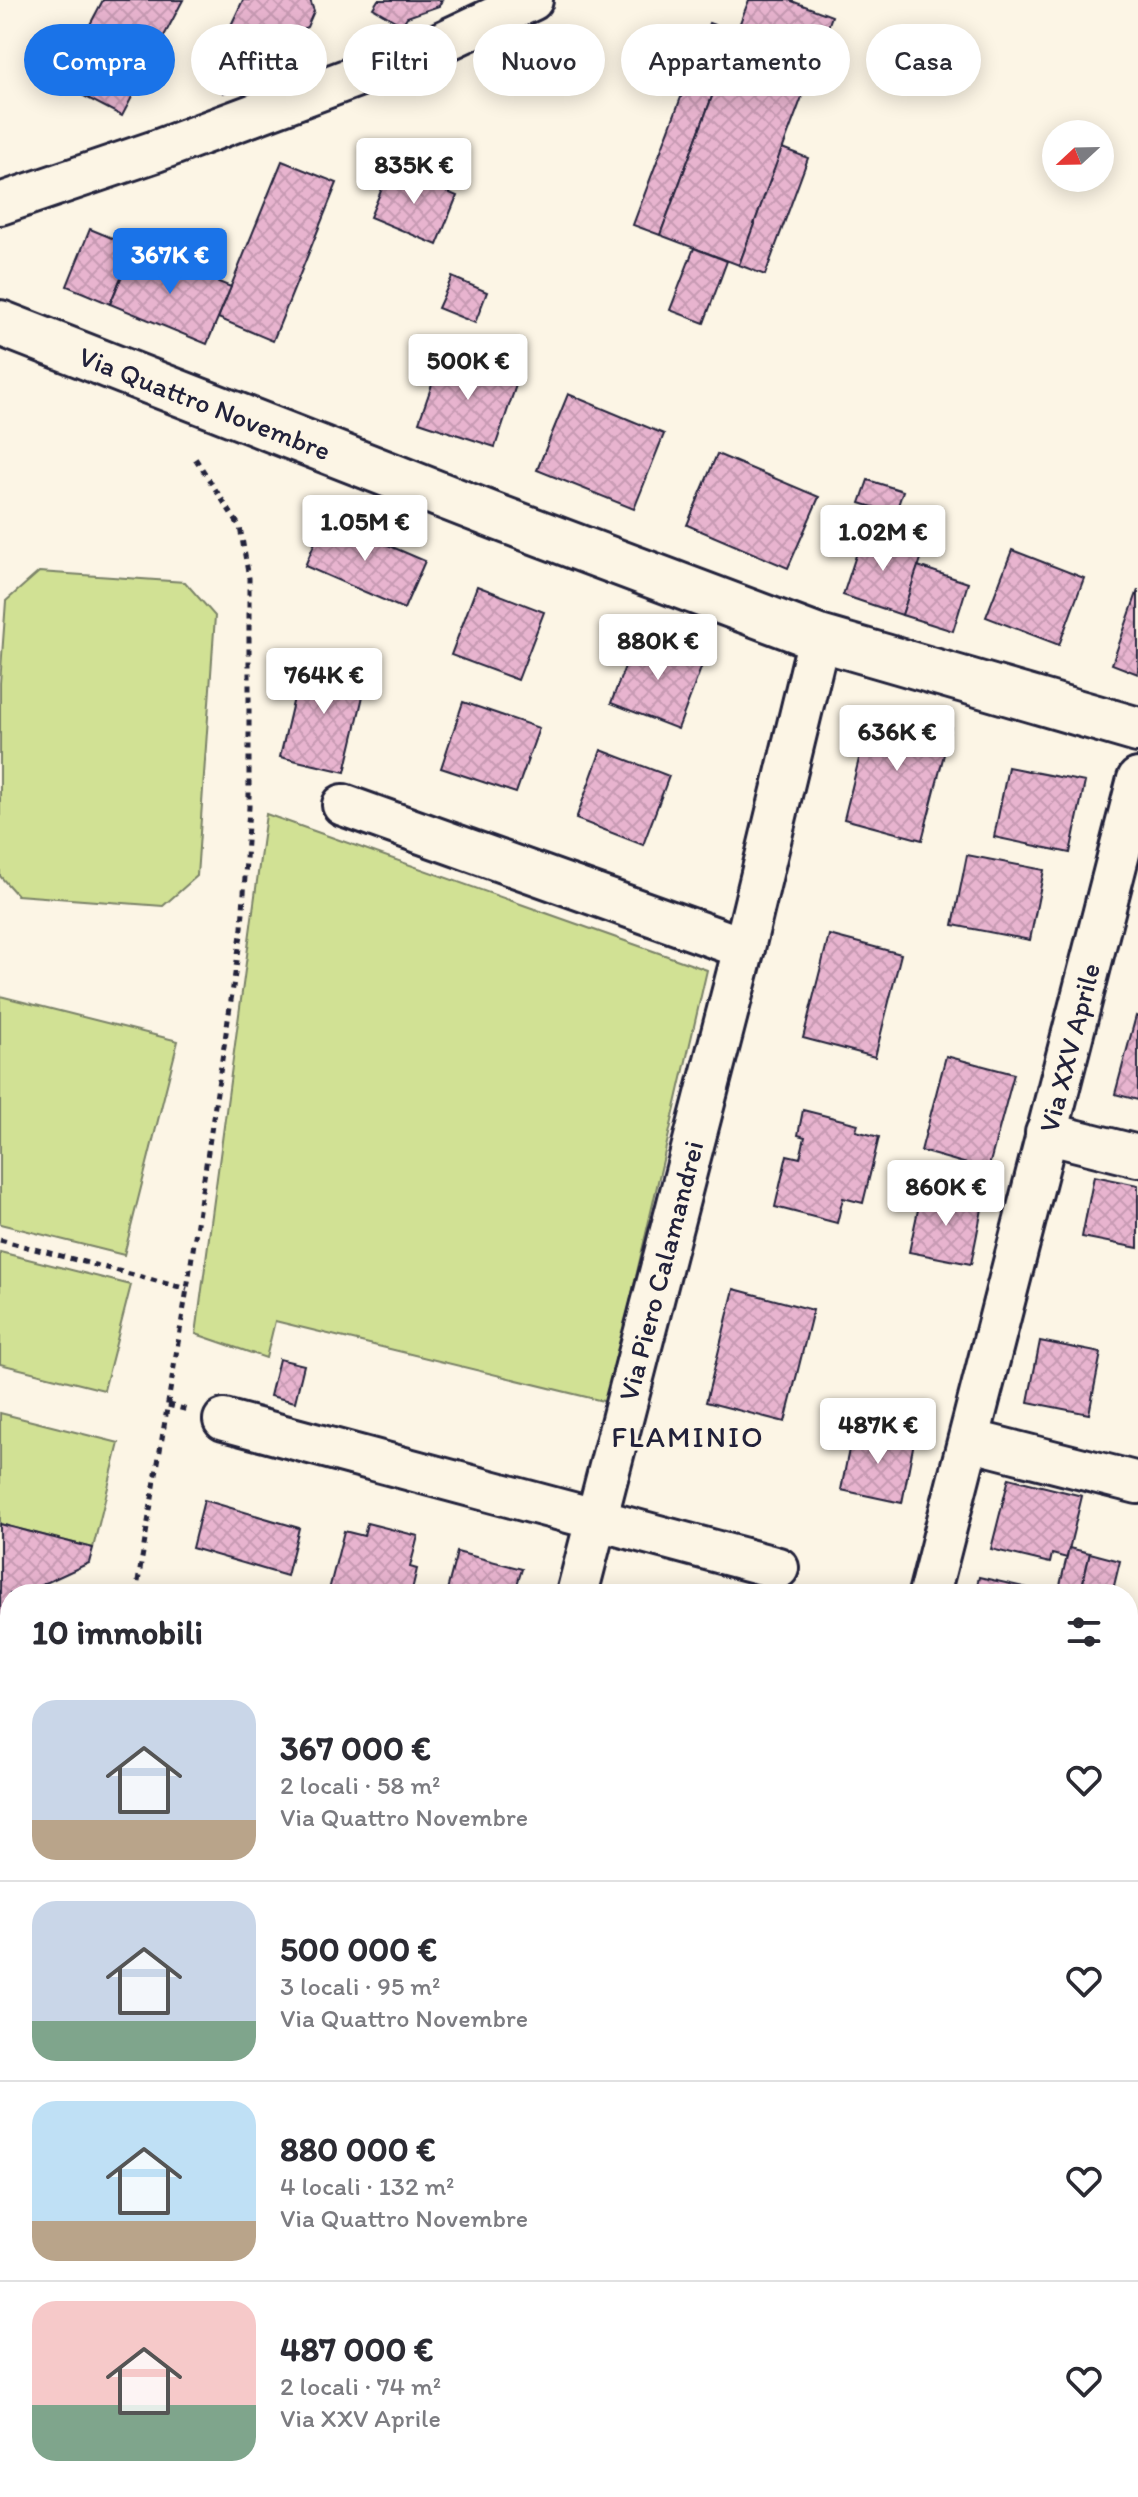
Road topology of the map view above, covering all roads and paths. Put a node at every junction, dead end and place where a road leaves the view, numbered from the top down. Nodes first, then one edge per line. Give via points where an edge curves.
1 (532, 0) edge
2 (0, 204) edge
3 (0, 323) edge
4 (193, 455) dead end
5 (819, 638) junction
6 (1138, 730) edge
7 (1138, 779) edge
8 (343, 805) dead end
9 (744, 948) junction
10 (1046, 1133) junction
11 (1138, 1156) edge
12 (0, 1240) edge
13 (187, 1289) junction
14 (224, 1420) dead end
15 (969, 1440) junction
16 (1138, 1483) edge
17 (597, 1520) junction
18 (778, 1568) dead end
19 (138, 1584) edge
20 (580, 1584) edge
21 (932, 1584) edge

1 - 2 street via 419,53
3 - 5 street, Via Quattro Novembre
4 - 13 path via 240,527 249,578 249,777 242,928
5 - 6 street, Via Quattro Novembre
5 - 9 street, Via Piero Calamandrei
7 - 10 street, Via XXV Aprile
8 - 9 street
9 - 17 street, Via Piero Calamandrei
10 - 11 street
10 - 15 street, Via XXV Aprile
12 - 13 path
13 - 19 path
14 - 17 street
15 - 16 street
15 - 21 street, Via XXV Aprile
17 - 18 street
17 - 20 street, Via Piero Calamandrei

